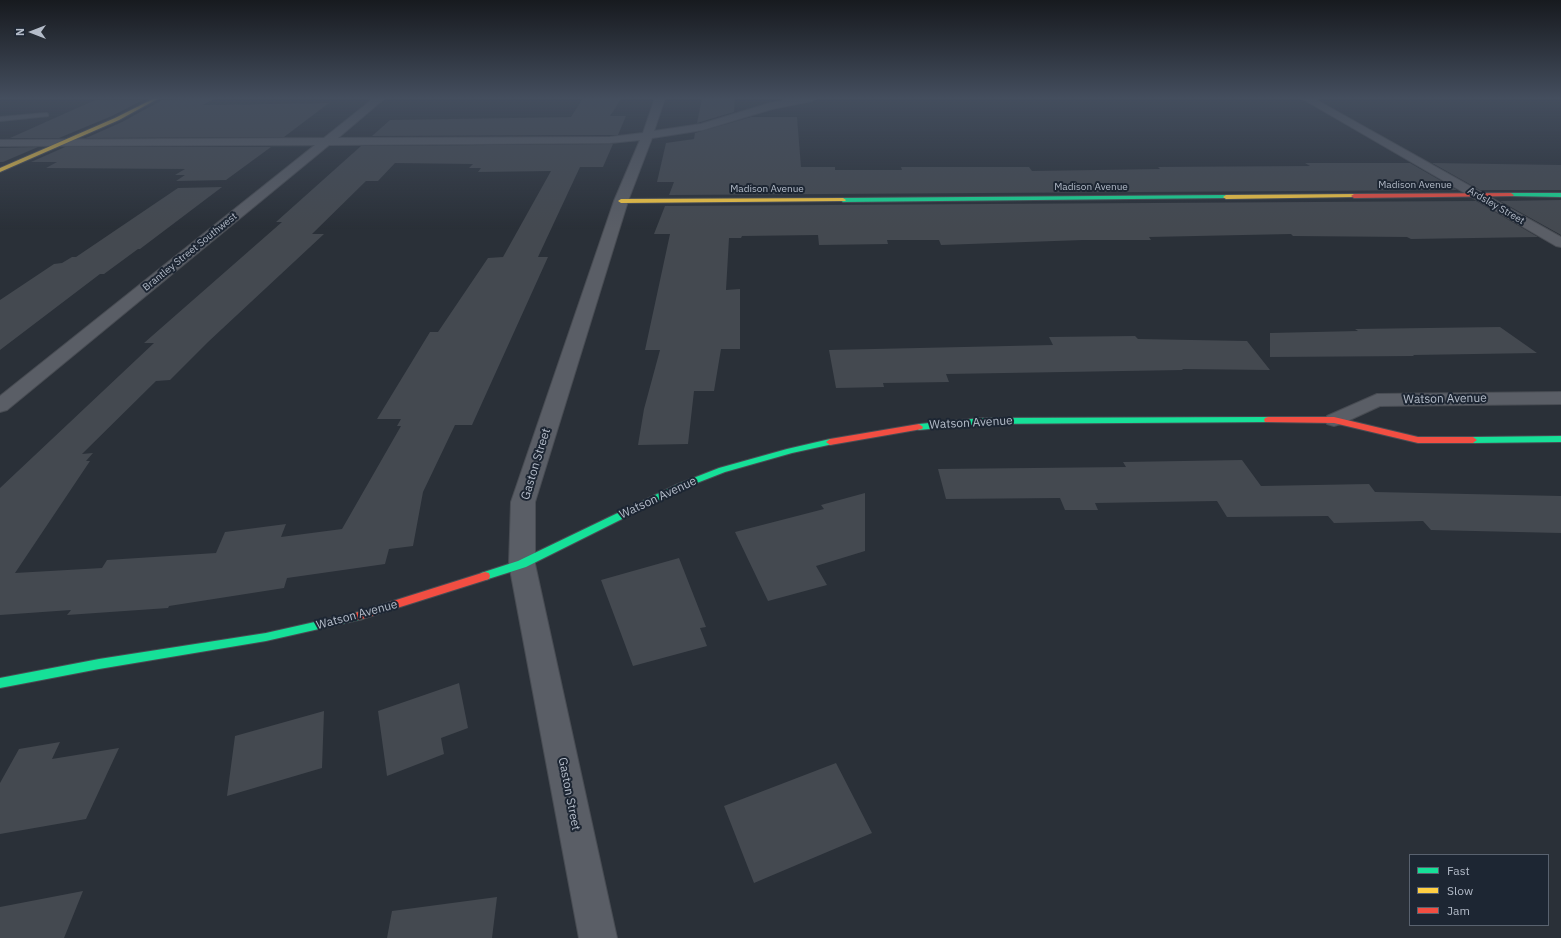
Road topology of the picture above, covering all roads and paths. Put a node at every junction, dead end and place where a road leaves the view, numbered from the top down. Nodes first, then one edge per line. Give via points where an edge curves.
1 (66, 142) edge
2 (325, 142) junction
3 (357, 142) edge
4 (645, 142) edge
5 (1383, 142) edge
6 (0, 143) edge
7 (63, 143) junction
8 (0, 170) edge
9 (1561, 195) edge
10 (1479, 196) junction
11 (621, 201) junction
12 (1561, 243) edge
13 (1561, 398) edge
14 (0, 406) edge
15 (1334, 420) junction
16 (1561, 440) edge
17 (522, 564) junction
18 (0, 683) edge
19 (598, 938) edge

1 - 7 street
2 - 3 street
2 - 7 street
2 - 14 street, Brantley Street Southwest
4 - 11 street, Gaston Street
5 - 10 street, Ardsley Street
6 - 7 street
7 - 8 street
9 - 10 street, Madison Avenue
10 - 11 street, Madison Avenue
10 - 12 street, Ardsley Street
11 - 17 street, Gaston Street via 523,502
13 - 15 street, Watson Avenue via 1377,400
15 - 16 street, Watson Avenue via 1418,440
15 - 17 street, Watson Avenue via 982,421 859,436 790,451 722,470 681,486
17 - 18 street, Watson Avenue via 336,622 266,637
17 - 19 street, Gaston Street

